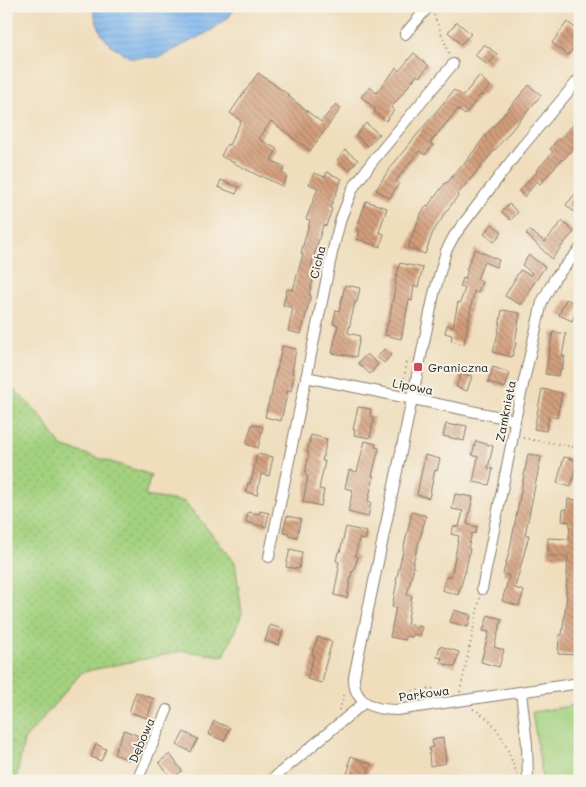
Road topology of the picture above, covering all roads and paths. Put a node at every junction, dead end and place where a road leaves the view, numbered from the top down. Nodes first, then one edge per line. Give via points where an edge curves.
1 (431, 10) edge
2 (405, 34) dead end
3 (453, 64) joint
4 (580, 78) edge
5 (580, 250) edge
6 (306, 377) junction
7 (412, 398) junction
8 (515, 420) junction
9 (513, 436) junction
10 (580, 448) edge
11 (269, 557) dead end
12 (482, 589) joint
13 (580, 683) edge
14 (346, 686) dead end
15 (521, 692) junction
16 (450, 693) dead end
17 (398, 700) dead end
18 (457, 701) junction
19 (365, 702) junction
20 (473, 708) dead end
21 (167, 710) dead end
22 (338, 713) dead end
23 (137, 781) edge
24 (270, 781) edge
25 (520, 781) edge
26 (528, 781) edge

1 - 2 street
1 - 3 path
3 - 6 street, Cicha via 352,188 332,253
4 - 7 street via 520,148 454,236 434,294
5 - 8 street, Zamknięta via 555,278 542,302
6 - 7 street, Lipowa
6 - 11 street, Cicha
7 - 8 street, Lipowa
7 - 19 street via 354,677 356,694
8 - 9 street, Zamknięta
9 - 10 path
9 - 12 street, Zamknięta
12 - 18 path
13 - 15 street, Parkowa
14 - 22 path
15 - 18 street, Parkowa
15 - 26 street
16 - 17 path via 440,693 432,688 411,692
18 - 19 street, Parkowa via 397,710
19 - 24 street
20 - 25 path via 488,719 502,737
21 - 23 street, Dębowa

